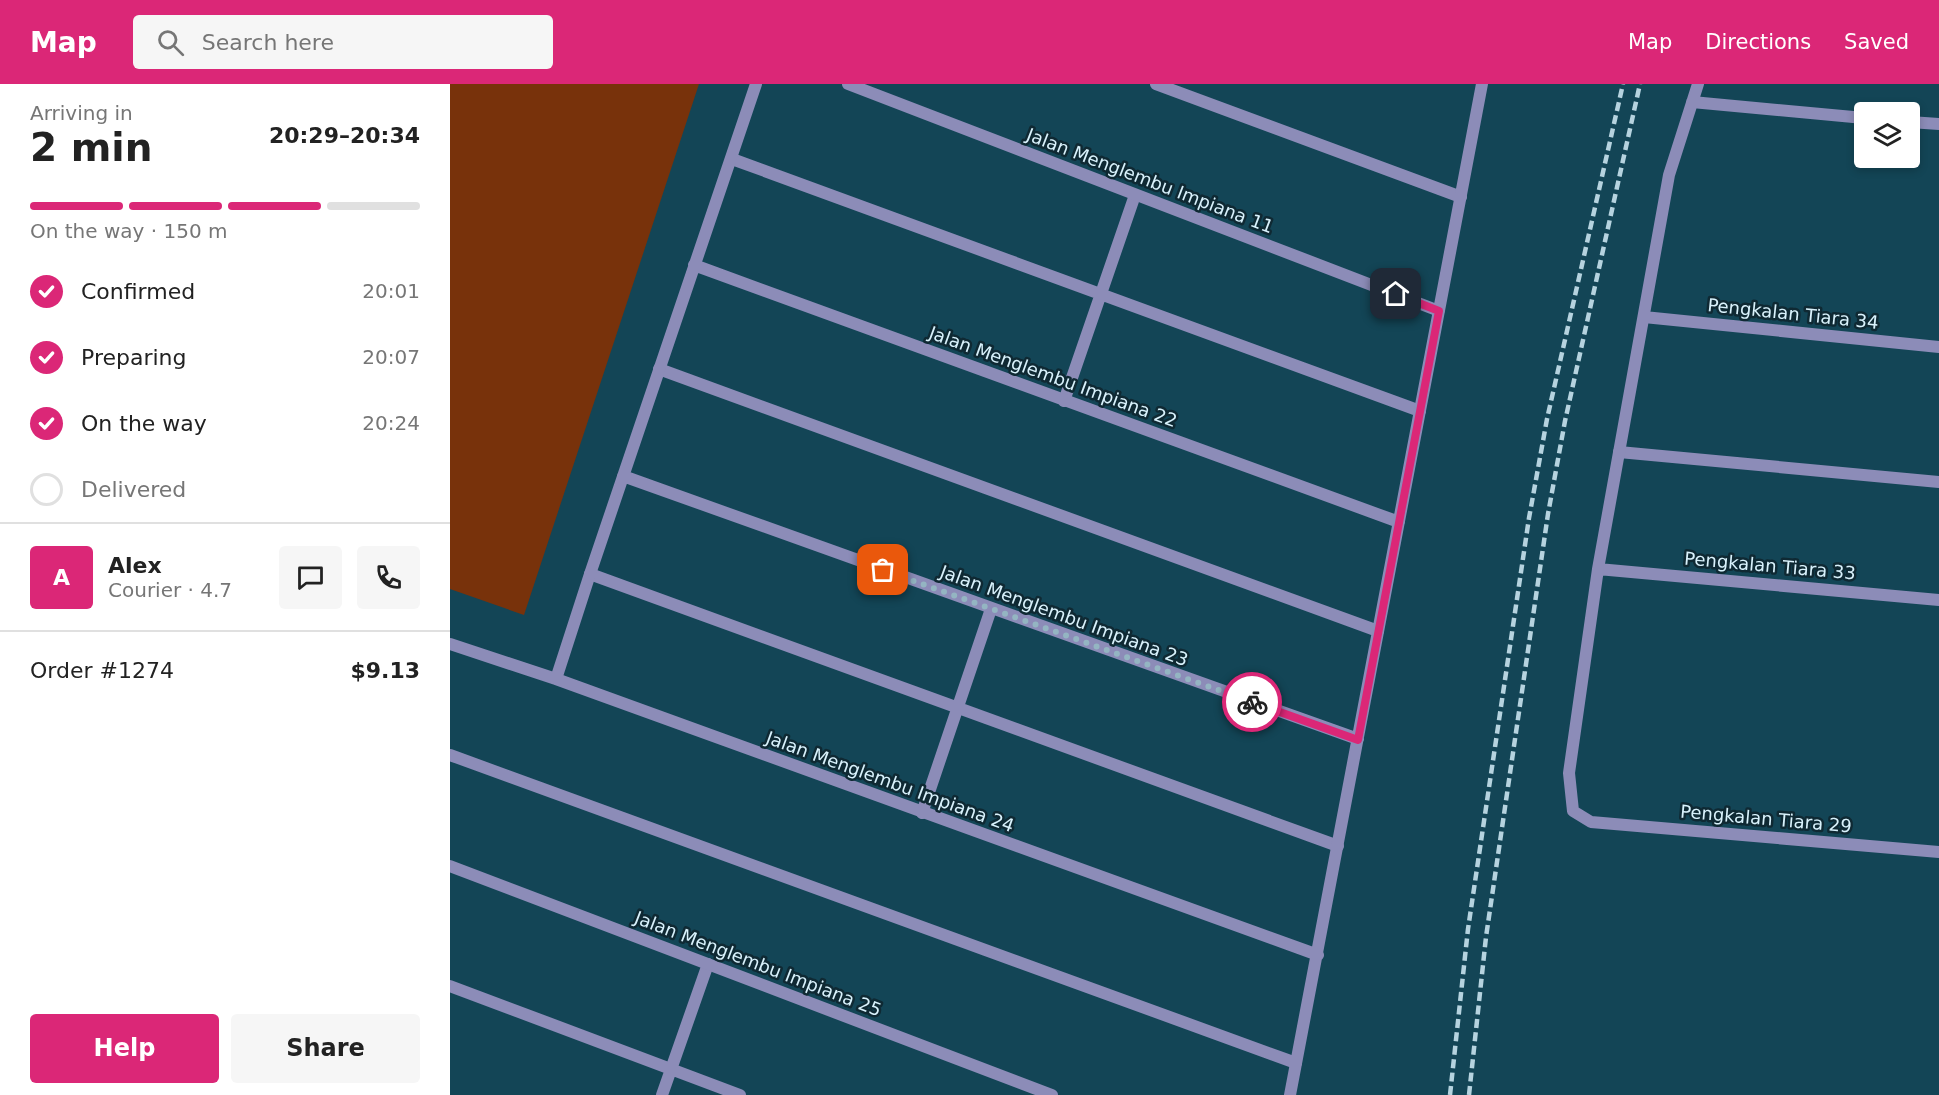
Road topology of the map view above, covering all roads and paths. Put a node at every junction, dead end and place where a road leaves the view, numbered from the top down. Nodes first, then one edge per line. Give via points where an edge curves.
1 (756, 84) edge
2 (848, 84) edge
3 (1156, 84) edge
4 (1482, 84) edge
5 (1698, 84) edge
6 (1692, 102) junction
7 (1854, 117) edge
8 (1920, 123) edge
9 (1939, 124) edge
10 (732, 159) junction
11 (1135, 195) junction
12 (1461, 197) junction
13 (694, 265) junction
14 (1101, 294) junction
15 (1439, 311) junction
16 (1644, 317) junction
17 (1939, 346) edge
18 (659, 369) junction
19 (1064, 401) junction
20 (1420, 411) junction
21 (1619, 452) junction
22 (623, 476) junction
23 (1939, 482) edge
24 (1399, 522) junction
25 (1598, 569) junction
26 (590, 574) junction
27 (1939, 600) edge
28 (991, 609) junction
29 (1378, 632) junction
30 (450, 644) edge
31 (556, 679) junction
32 (956, 707) junction
33 (1358, 740) junction
34 (450, 755) edge
35 (922, 813) junction
36 (1338, 846) junction
37 (1939, 852) edge
38 (450, 866) edge
39 (1318, 954) junction
40 (708, 964) junction
41 (450, 986) edge
42 (1296, 1064) junction
43 (671, 1070) junction
44 (662, 1095) edge
45 (740, 1095) edge
46 (1052, 1095) edge
47 (1290, 1095) edge

1 - 10 street
2 - 11 street, Jalan Menglembu Impiana 11
3 - 12 street
4 - 12 street
5 - 6 street
6 - 7 street
6 - 16 street via 1669,175
8 - 9 street
10 - 13 street
10 - 14 street
11 - 14 street
11 - 15 street, Jalan Menglembu Impiana 11
12 - 15 street
13 - 18 street
13 - 19 street, Jalan Menglembu Impiana 22
14 - 19 street
14 - 20 street
15 - 20 street
16 - 17 street, Pengkalan Tiara 34
16 - 21 street
18 - 22 street
18 - 29 street
19 - 24 street, Jalan Menglembu Impiana 22
20 - 24 street
21 - 23 street
21 - 25 street
22 - 26 street
22 - 28 street, Jalan Menglembu Impiana 23
24 - 29 street
25 - 27 street, Pengkalan Tiara 33
25 - 37 street, Pengkalan Tiara 29 via 1569,773 1573,811 1591,822
26 - 31 street
26 - 32 street
28 - 32 street
28 - 33 street, Jalan Menglembu Impiana 23
29 - 33 street
30 - 31 street, Jalan Menglembu Impiana 24
31 - 35 street, Jalan Menglembu Impiana 24
32 - 35 street
32 - 36 street
33 - 36 street
34 - 42 street
35 - 39 street, Jalan Menglembu Impiana 24
36 - 39 street
38 - 40 street, Jalan Menglembu Impiana 25
39 - 42 street
40 - 43 street
40 - 46 street, Jalan Menglembu Impiana 25
41 - 43 street
42 - 47 street
43 - 44 street
43 - 45 street

